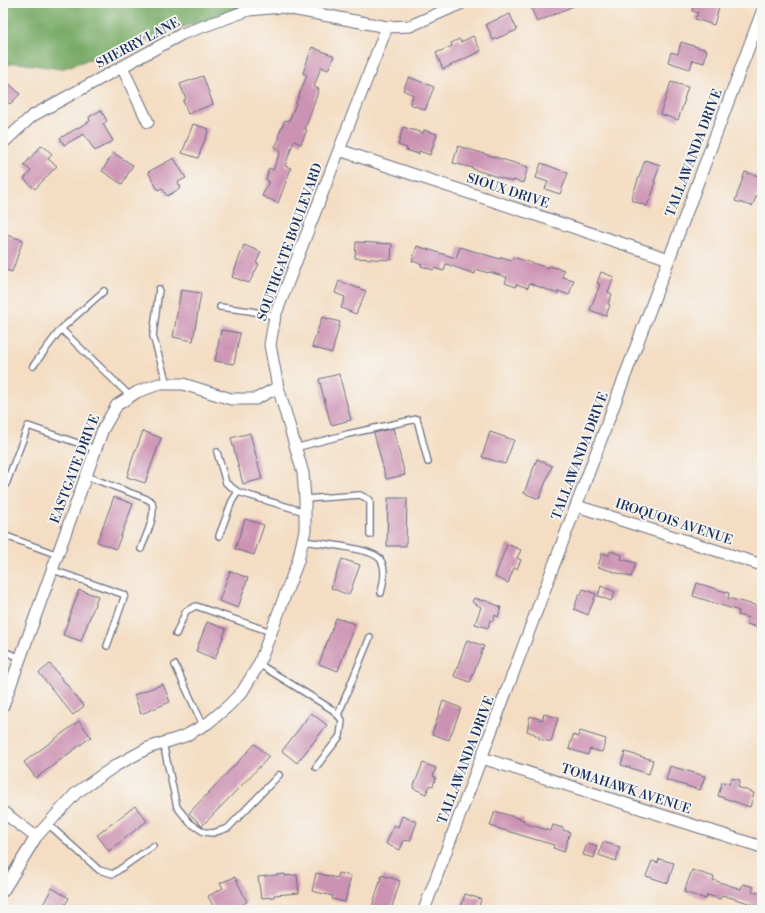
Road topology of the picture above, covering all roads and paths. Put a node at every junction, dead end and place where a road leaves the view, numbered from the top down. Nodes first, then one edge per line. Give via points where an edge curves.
1 (462, 3) edge
2 (762, 12) edge
3 (387, 27) junction
4 (122, 67) junction
5 (148, 122) dead end
6 (3, 143) edge
7 (339, 150) junction
8 (669, 259) junction
9 (159, 289) dead end
10 (104, 291) dead end
11 (220, 307) dead end
12 (275, 316) junction
13 (61, 329) junction
14 (33, 366) dead end
15 (167, 384) junction
16 (278, 387) junction
17 (130, 396) junction
18 (295, 448) junction
19 (96, 449) junction
20 (217, 452) dead end
21 (428, 462) dead end
22 (86, 476) junction
23 (6, 484) dead end
24 (238, 492) junction
25 (305, 499) junction
26 (577, 506) junction
27 (305, 512) junction
28 (3, 535) edge
29 (370, 535) dead end
30 (219, 536) dead end
31 (302, 541) junction
32 (141, 549) dead end
33 (58, 555) junction
34 (762, 565) edge
35 (53, 570) junction
36 (381, 593) dead end
37 (271, 632) junction
38 (176, 634) dead end
39 (370, 637) dead end
40 (107, 646) dead end
41 (3, 651) edge
42 (21, 658) junction
43 (258, 664) junction
44 (175, 665) dead end
45 (3, 706) edge
46 (338, 715) junction
47 (203, 725) junction
48 (163, 743) junction
49 (482, 758) junction
50 (316, 767) dead end
51 (279, 775) dead end
52 (3, 812) edge
53 (48, 824) junction
54 (36, 837) junction
55 (153, 846) dead end
56 (762, 847) edge
57 (3, 891) edge
58 (424, 910) edge

1 - 3 street, SHERRY LANE via 410,26
2 - 8 street, TALLAWANDA DRIVE
3 - 4 street, SHERRY LANE via 281,7 249,10 182,34
3 - 7 street, SOUTHGATE BOULEVARD
4 - 5 street
4 - 6 street, SHERRY LANE via 32,116
7 - 8 street, SIOUX DRIVE
7 - 12 street, SOUTHGATE BOULEVARD
8 - 26 street, TALLAWANDA DRIVE
9 - 15 lane via 153,336
10 - 13 lane
11 - 12 lane
12 - 16 street, SOUTHGATE BOULEVARD via 270,345
13 - 14 lane
13 - 17 lane
15 - 16 street, EASTGATE DRIVE via 183,384 231,399 256,399
15 - 17 street, EASTGATE DRIVE via 159,384
16 - 18 street, SOUTHGATE BOULEVARD
17 - 19 street, EASTGATE DRIVE via 117,405 103,428
18 - 21 lane via 417,419
18 - 25 street, SOUTHGATE BOULEVARD via 303,473
19 - 22 street, EASTGATE DRIVE
19 - 23 lane via 28,426
20 - 24 lane via 226,483
22 - 32 lane via 152,502 151,520
22 - 33 street, EASTGATE DRIVE
24 - 27 lane
24 - 30 lane
25 - 27 street, SOUTHGATE BOULEVARD
25 - 29 lane via 360,495 370,500
26 - 34 street, IROQUOIS AVENUE
26 - 49 street, TALLAWANDA DRIVE
27 - 31 street, SOUTHGATE BOULEVARD
28 - 33 lane
31 - 36 lane via 372,553 380,559 384,570
31 - 37 street, SOUTHGATE BOULEVARD via 298,561
33 - 35 street, EASTGATE DRIVE
35 - 40 lane via 125,595
35 - 42 street, EASTGATE DRIVE
37 - 38 lane via 196,606 186,611
37 - 43 street, SOUTHGATE BOULEVARD
39 - 46 lane
41 - 42 lane
42 - 45 street, EASTGATE DRIVE
43 - 46 lane via 334,710
43 - 47 street, SOUTHGATE BOULEVARD via 242,692
44 - 47 lane
46 - 50 lane via 342,720 340,736
47 - 48 street, SOUTHGATE BOULEVARD via 185,736
48 - 51 lane via 177,807 190,824 204,832 213,833 228,828
48 - 53 street, SOUTHGATE BOULEVARD via 115,766 76,793
49 - 56 street, TOMAHAWK AVENUE
49 - 58 street, TALLAWANDA DRIVE
52 - 54 street
53 - 54 street, SOUTHGATE BOULEVARD
53 - 55 lane via 99,870 113,874
54 - 57 street, SOUTHGATE BOULEVARD

